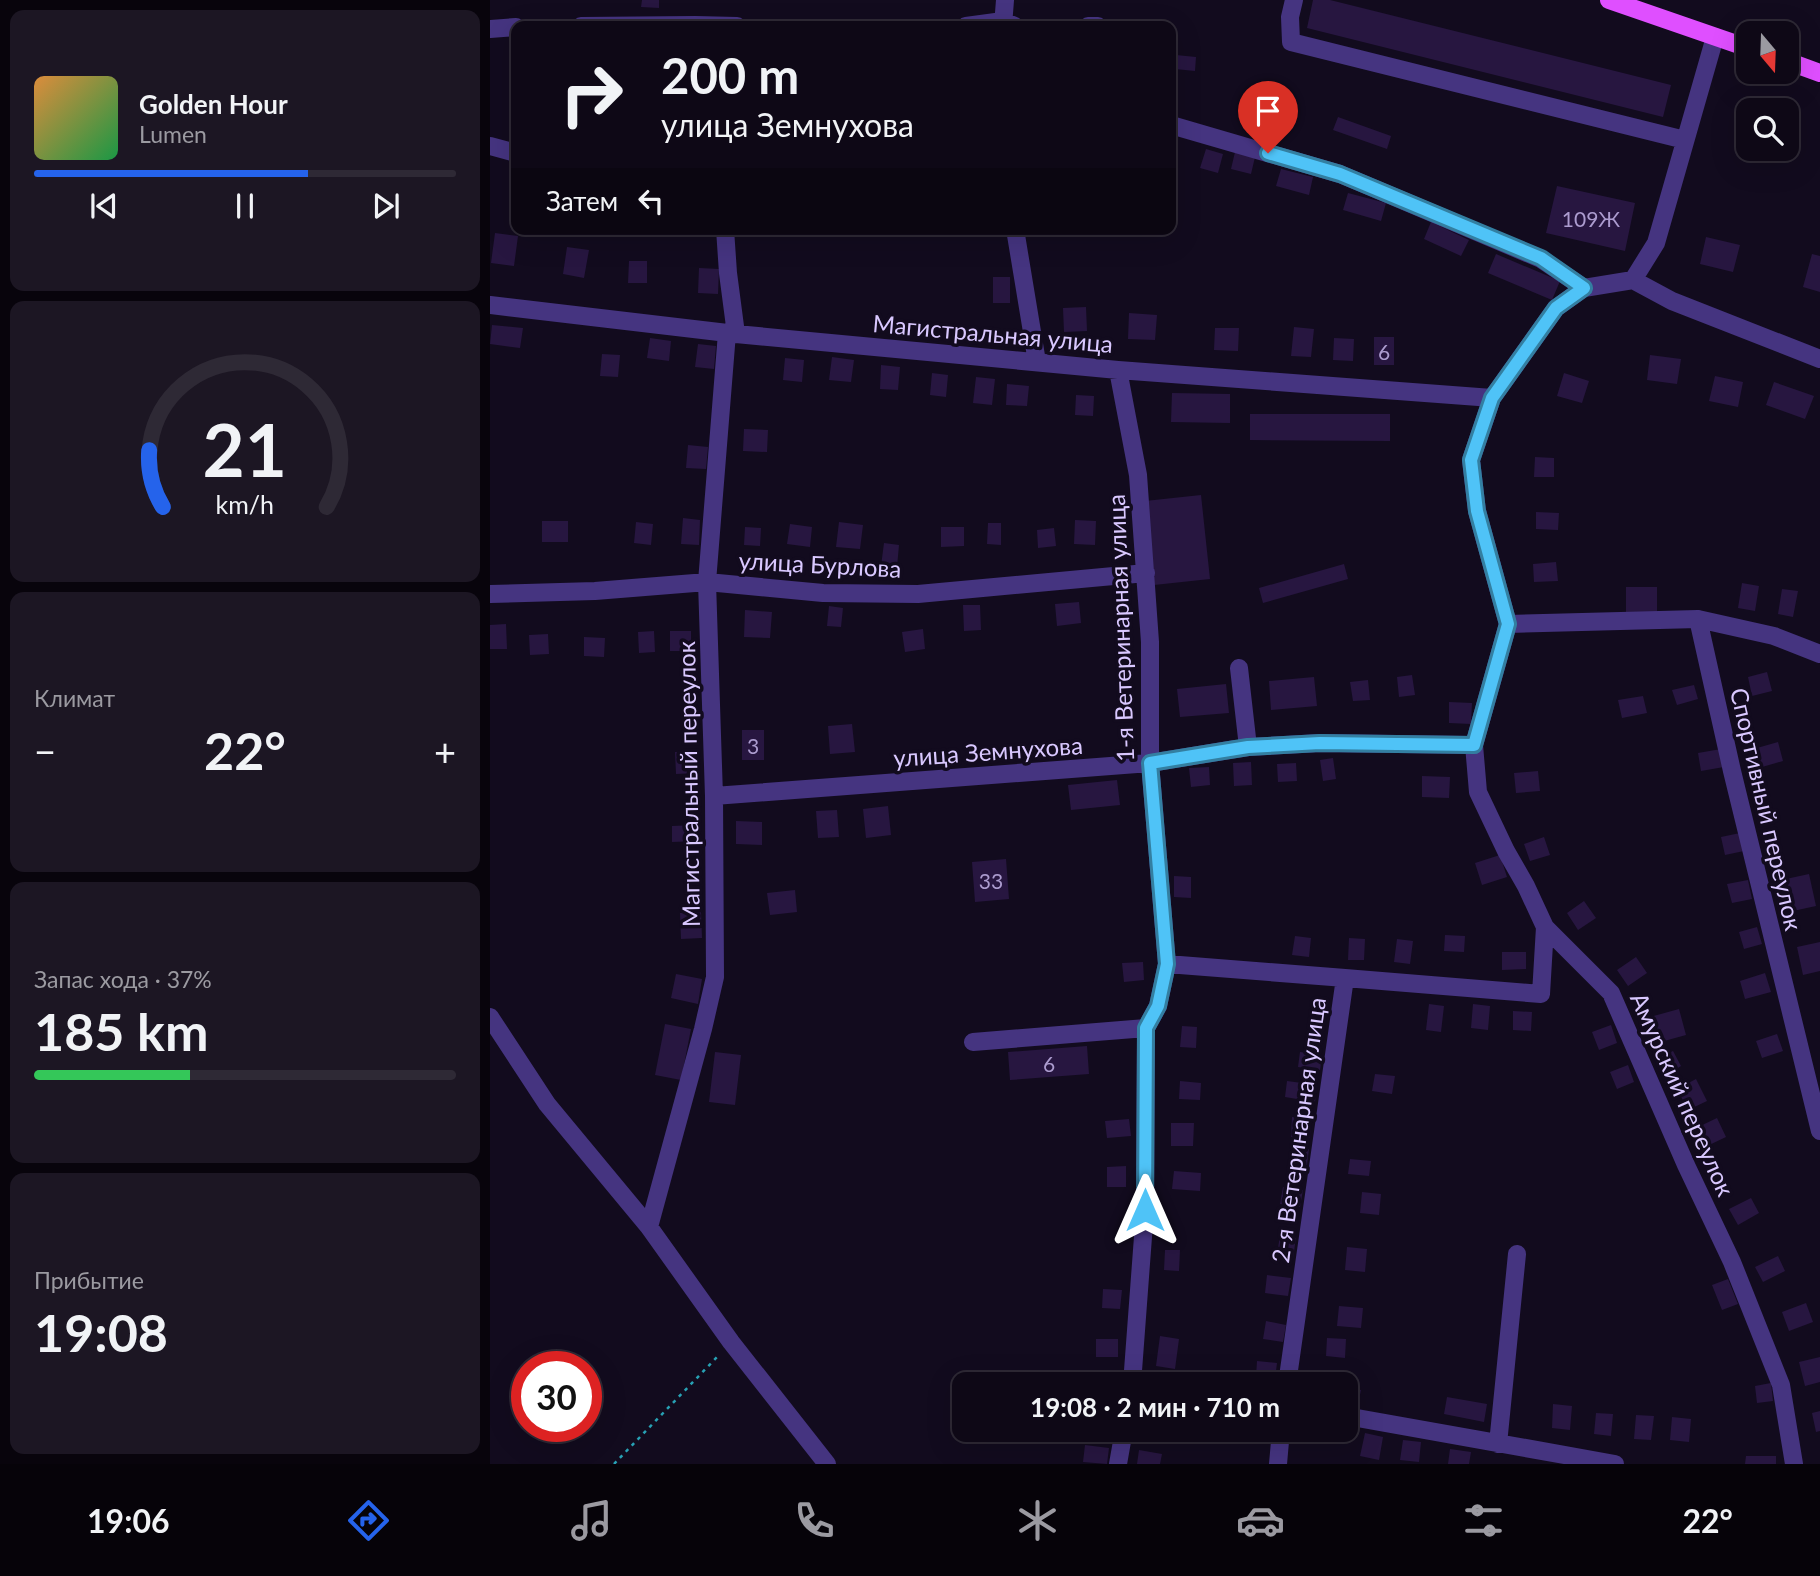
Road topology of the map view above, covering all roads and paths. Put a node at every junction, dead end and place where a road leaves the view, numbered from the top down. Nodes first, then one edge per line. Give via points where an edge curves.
1 (1005, 0) edge
2 (1294, 0) edge
3 (1609, 0) edge
4 (1007, 21) edge
5 (511, 27) edge
6 (490, 29) edge
7 (1715, 37) junction
8 (1736, 44) edge
9 (1799, 65) edge
10 (1820, 73) edge
11 (1176, 126) edge
12 (1685, 141) junction
13 (490, 146) edge
14 (511, 152) edge
15 (725, 235) edge
16 (1016, 235) edge
17 (1633, 280) junction
18 (1584, 288) junction
19 (490, 305) edge
20 (731, 333) junction
21 (1820, 359) edge
22 (1037, 362) junction
23 (1118, 370) junction
24 (1492, 398) junction
25 (1146, 573) junction
26 (708, 582) junction
27 (490, 594) edge
28 (1698, 619) junction
29 (1508, 624) junction
30 (1820, 654) edge
31 (1239, 668) dead end
32 (1474, 745) junction
33 (1248, 747) junction
34 (1150, 763) junction
35 (714, 796) junction
36 (1545, 927) junction
37 (1167, 964) junction
38 (1345, 978) junction
39 (490, 1017) edge
40 (1146, 1028) junction
41 (973, 1042) dead end
42 (1820, 1131) edge
43 (649, 1227) junction
44 (1517, 1254) dead end
45 (731, 1342) junction
46 (1133, 1372) edge
47 (1289, 1372) edge
48 (1358, 1418) edge
49 (1122, 1442) edge
50 (1280, 1442) edge
51 (1498, 1444) junction
52 (614, 1464) edge
53 (827, 1464) edge
54 (1118, 1464) edge
55 (1278, 1464) edge
56 (1615, 1464) edge
57 (1794, 1464) edge

1 - 4 street
2 - 12 street via 1291,42
3 - 7 main road
5 - 6 street
7 - 8 main road
7 - 12 street
9 - 10 main road
11 - 18 street via 1340,174 1541,258
12 - 17 street via 1656,243
13 - 14 street
15 - 20 street, Магистральный переулок
16 - 22 street
17 - 18 street
17 - 21 street via 1672,301
18 - 24 street via 1556,308
19 - 20 street, Магистральная улица
20 - 22 street, Магистральная улица
20 - 26 street, Магистральный переулок
22 - 23 street, Магистральная улица
23 - 24 street, Магистральная улица
23 - 25 street, 1-я Ветеринарная улица via 1138,475
24 - 29 street via 1471,460 1477,511
25 - 26 street, улица Бурлова via 918,594 823,593
25 - 34 street, 1-я Ветеринарная улица
26 - 27 street, улица Бурлова
26 - 35 street, Магистральный переулок
28 - 29 street
28 - 30 street via 1774,636
28 - 42 street, Спортивный переулок
29 - 32 street, Амурский переулок
31 - 33 street
32 - 33 street, улица Земнухова
32 - 36 street, Амурский переулок via 1478,792
33 - 34 street, улица Земнухова
34 - 35 street, улица Земнухова
34 - 37 street, 1-я Ветеринарная улица
35 - 43 street, Магистральный переулок via 715,976
36 - 38 street, 2-я Ветеринарная улица via 1541,994
36 - 57 street, Амурский переулок via 1611,993 1732,1262 1781,1385
37 - 38 street
37 - 40 street, 1-я Ветеринарная улица via 1158,1006
38 - 47 street, 2-я Ветеринарная улица
39 - 43 street via 547,1104
40 - 41 street
40 - 46 street, 1-я Ветеринарная улица via 1145,1210
43 - 45 street
44 - 51 street
45 - 52 path
45 - 53 street
48 - 51 street
49 - 54 street
50 - 55 street
51 - 56 street

